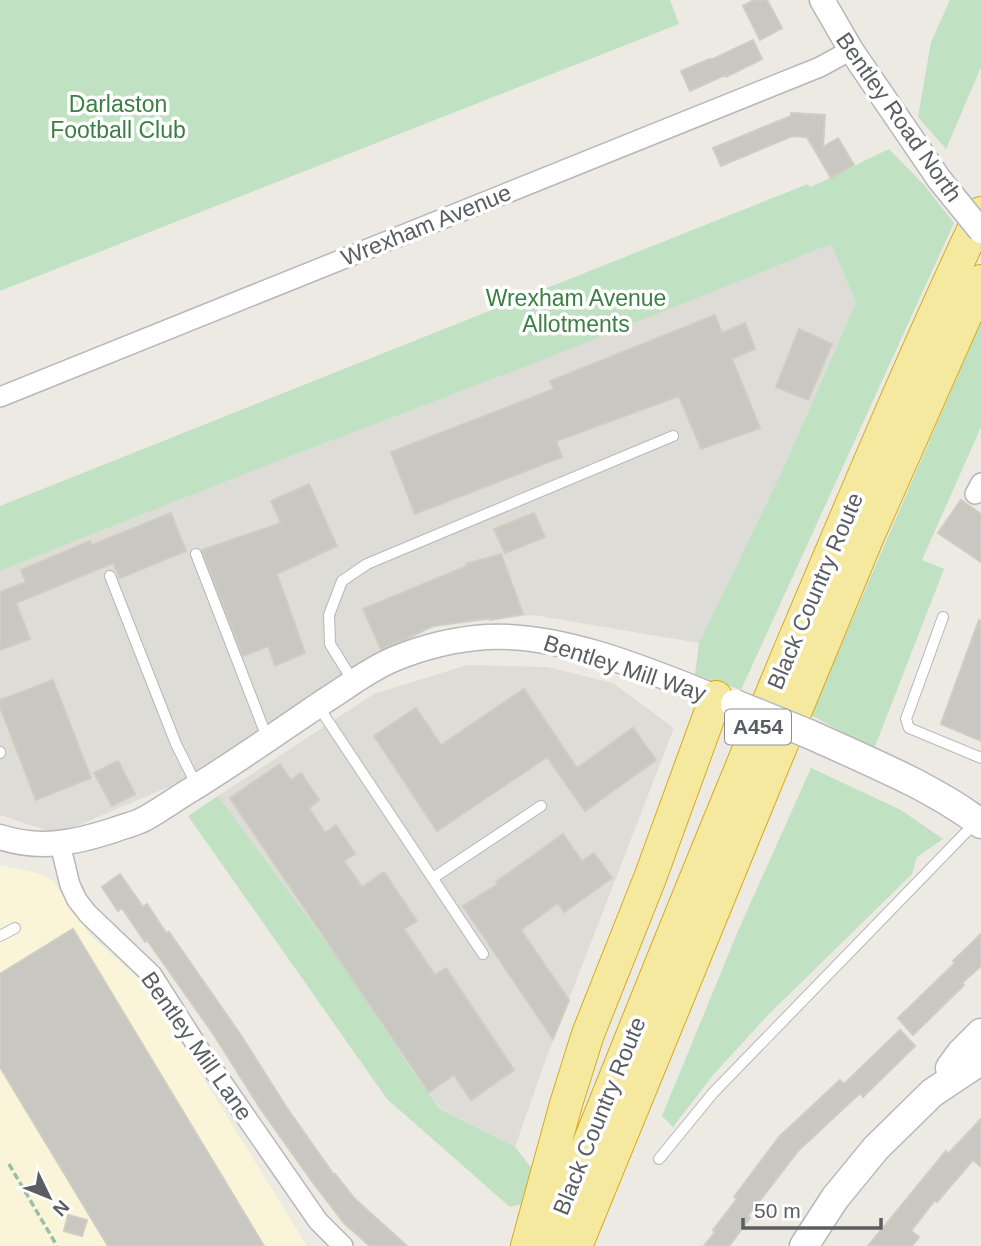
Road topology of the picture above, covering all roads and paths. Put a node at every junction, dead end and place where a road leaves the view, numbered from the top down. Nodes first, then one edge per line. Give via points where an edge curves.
1 (822, 0) edge
2 (850, 50) junction
3 (981, 213) edge
4 (981, 231) edge
5 (981, 281) edge
6 (0, 397) edge
7 (673, 436) dead end
8 (196, 554) dead end
9 (110, 576) dead end
10 (943, 617) dead end
11 (353, 682) junction
12 (725, 701) junction
13 (318, 706) junction
14 (268, 740) junction
15 (981, 758) edge
16 (197, 786) junction
17 (541, 806) dead end
18 (979, 822) edge
19 (0, 837) edge
20 (60, 844) junction
21 (433, 878) junction
22 (15, 928) dead end
23 (0, 936) edge
24 (483, 954) dead end
25 (981, 1033) edge
26 (979, 1062) edge
27 (932, 1093) junction
28 (659, 1159) dead end
29 (9, 1164) dead end
30 (57, 1246) edge
31 (343, 1246) edge
32 (527, 1246) edge
33 (548, 1246) edge
34 (576, 1246) edge
35 (804, 1246) edge

1 - 2 street, Bentley Road North
2 - 4 street, Bentley Road North, bridge via 939,179
2 - 6 street, Wrexham Avenue via 820,67
3 - 33 highway, Black Country Route / A454 via 836,539
5 - 34 highway, Black Country Route / A454 via 859,559
7 - 11 lane via 367,564 342,581 329,615 330,645
8 - 14 lane
9 - 16 lane
10 - 15 lane via 906,719 909,728
11 - 12 street, Bentley Mill Way via 425,648 487,637 523,638 591,652
11 - 13 street, Bentley Mill Way
12 - 18 main road, Bentley Mill Way, bridge via 874,762
12 - 32 highway via 588,1034
13 - 14 street, Bentley Mill Way
13 - 21 lane
14 - 16 street, Bentley Mill Way
16 - 20 street, Bentley Mill Way via 143,820
17 - 21 lane
18 - 28 lane via 713,1093
19 - 20 street, Bentley Mill Way via 20,843
20 - 31 street, Bentley Mill Lane via 77,900 152,975 318,1221
21 - 24 lane
22 - 23 lane
25 - 27 main road
26 - 27 main road
27 - 35 main road via 835,1198
29 - 30 path

